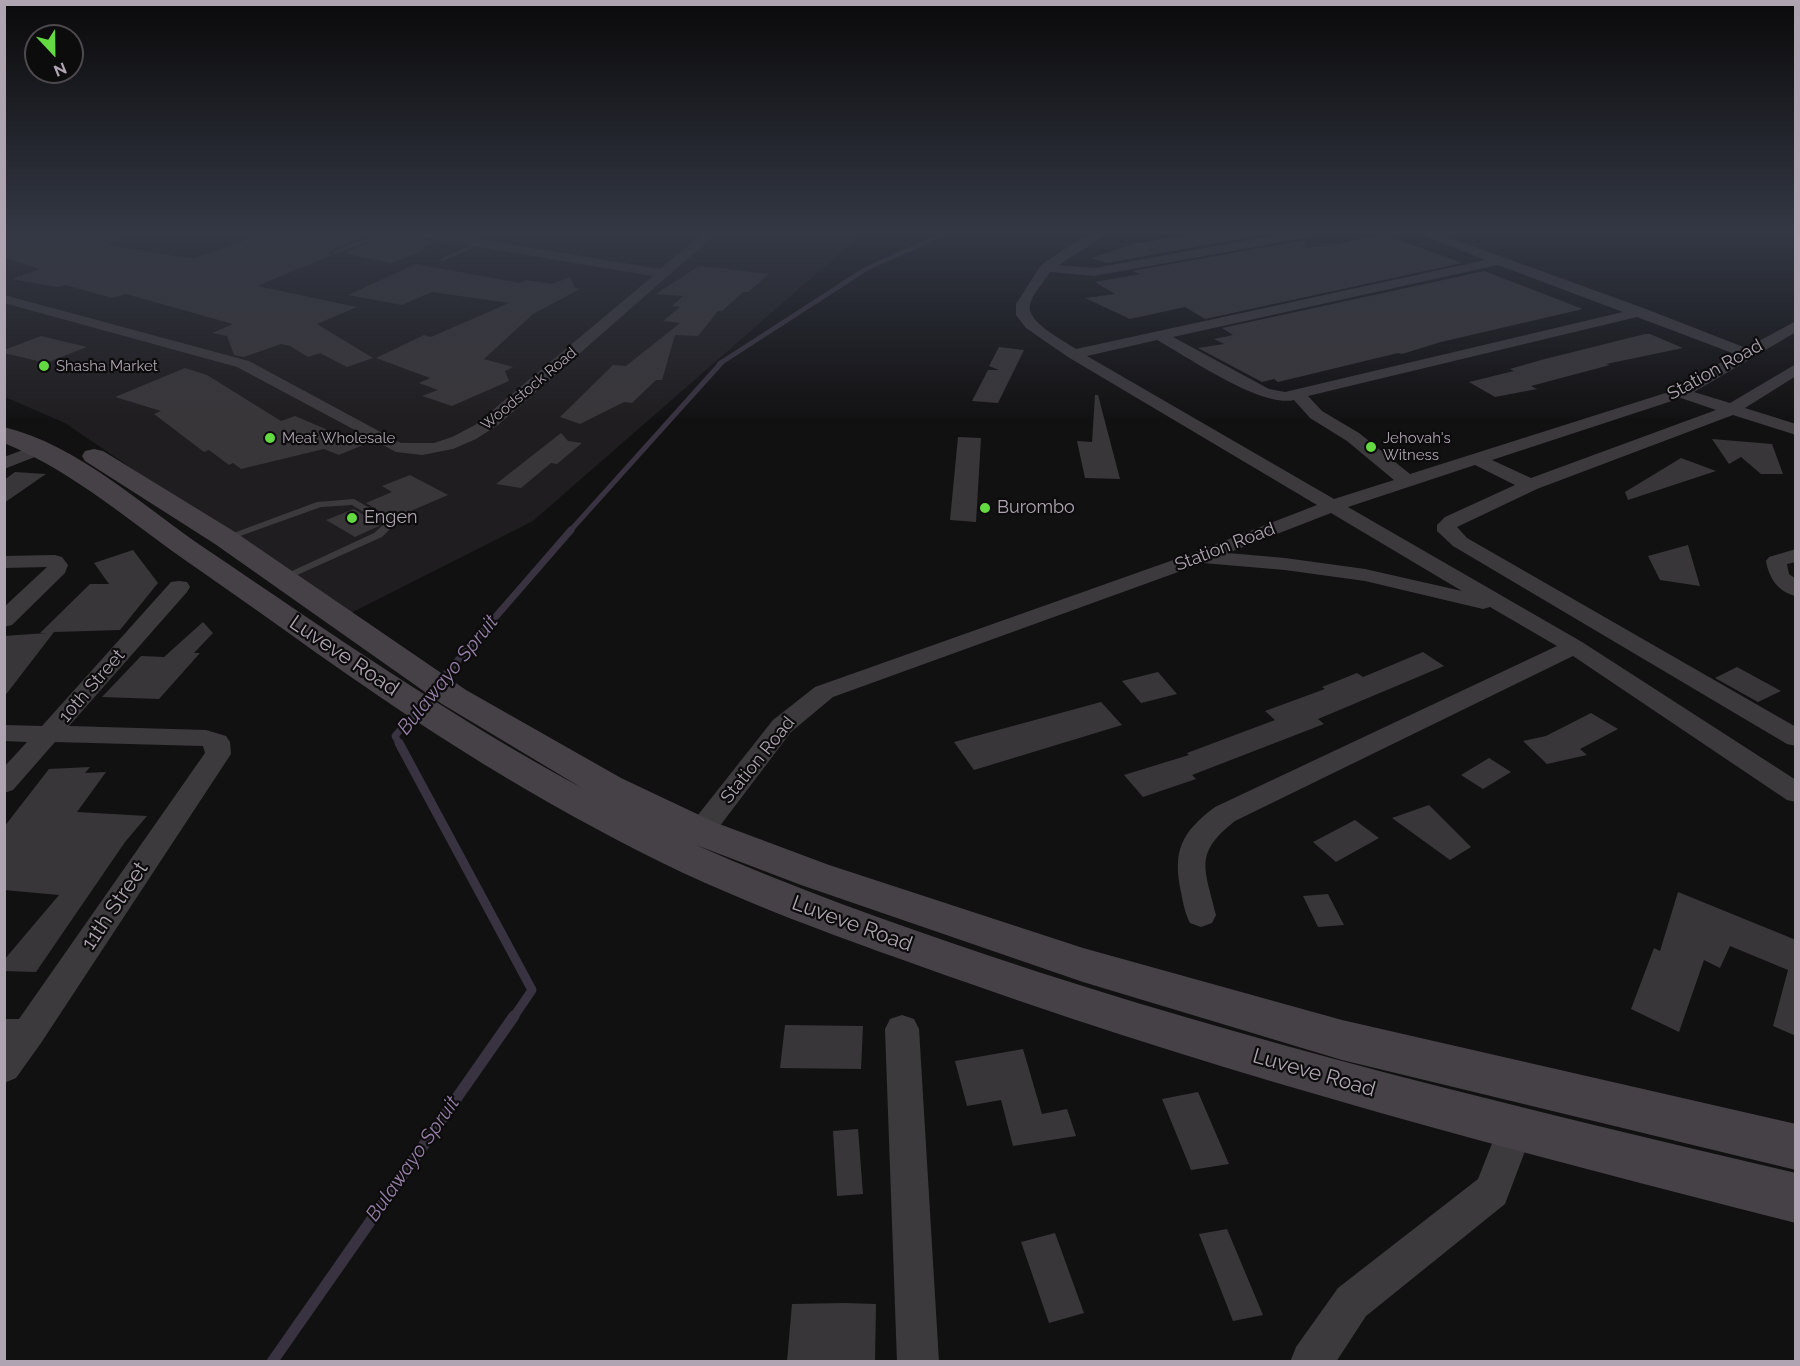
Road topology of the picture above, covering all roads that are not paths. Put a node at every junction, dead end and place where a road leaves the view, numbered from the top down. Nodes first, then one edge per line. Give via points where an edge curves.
1 (638, 296) edge
2 (1028, 296) edge
3 (1342, 296) edge
4 (1595, 296) edge
5 (4, 299) edge
6 (1641, 312) junction
7 (1796, 325) edge
8 (1161, 336) junction
9 (1073, 354) junction
10 (1748, 354) junction
11 (1796, 369) edge
12 (1681, 393) junction
13 (1299, 395) junction
14 (4, 410) edge
15 (1731, 410) junction
16 (1796, 430) edge
17 (4, 434) edge
18 (39, 449) junction
19 (1476, 459) junction
20 (4, 464) edge
21 (1407, 481) junction
22 (1530, 485) junction
23 (1331, 506) junction
24 (225, 538) junction
25 (1796, 555) edge
26 (1200, 557) junction
27 (4, 561) edge
28 (282, 578) junction
29 (179, 587) dead end
30 (1796, 590) edge
31 (1506, 608) junction
32 (4, 620) edge
33 (1574, 647) junction
34 (394, 673) junction
35 (453, 713) junction
36 (4, 733) edge
37 (51, 733) junction
38 (1796, 738) edge
39 (4, 784) edge
40 (1796, 793) edge
41 (700, 832) junction
42 (1201, 915) dead end
43 (902, 1029) dead end
44 (17, 1033) edge
45 (4, 1068) edge
46 (1515, 1130) junction
47 (1796, 1147) edge
48 (1796, 1197) edge
49 (918, 1362) edge
50 (1311, 1362) edge

1 - 5 street, Woodstock Road via 477,432 455,444 408,451 243,364
2 - 9 street via 1023,315
3 - 8 street
4 - 6 street
6 - 10 street
6 - 13 street
7 - 10 street, Station Road
8 - 9 street
8 - 13 street via 1264,393
9 - 23 street
10 - 12 street, Station Road
11 - 15 street
12 - 15 street
12 - 19 street, Station Road
13 - 21 street via 1315,416 1350,435
14 - 24 street, Luveve Road via 57,434
15 - 16 street
15 - 22 street
17 - 18 street, Luveve Road
18 - 20 street
18 - 34 street, Luveve Road via 111,493 185,548
19 - 21 street, Station Road
19 - 22 street
21 - 23 street, Station Road
22 - 38 street via 1452,521 1447,531
23 - 26 street, Station Road
23 - 31 street
24 - 28 street, Luveve Road
24 - 28 lane via 320,504 354,502 386,521 388,526 378,535
25 - 30 street via 1776,561 1779,576
26 - 31 street via 1365,575
26 - 41 street, Station Road via 825,692 782,726
27 - 32 street via 56,561 58,565
28 - 34 street, Luveve Road
29 - 37 street, 10th Street
31 - 33 street
33 - 40 street
33 - 42 street via 1212,823 1199,835 1190,864
34 - 35 street, Luveve Road
35 - 41 street, Luveve Road
35 - 46 street, Luveve Road via 636,833 779,898 1115,1016
36 - 37 street
37 - 39 street, 10th Street
37 - 44 street, 11th Street via 207,738 217,742 218,754
41 - 47 street, Luveve Road via 815,876 1083,965 1342,1040
43 - 49 street
44 - 45 street, 11th Street
46 - 48 street, Luveve Road
46 - 50 street via 1492,1191 1352,1302

